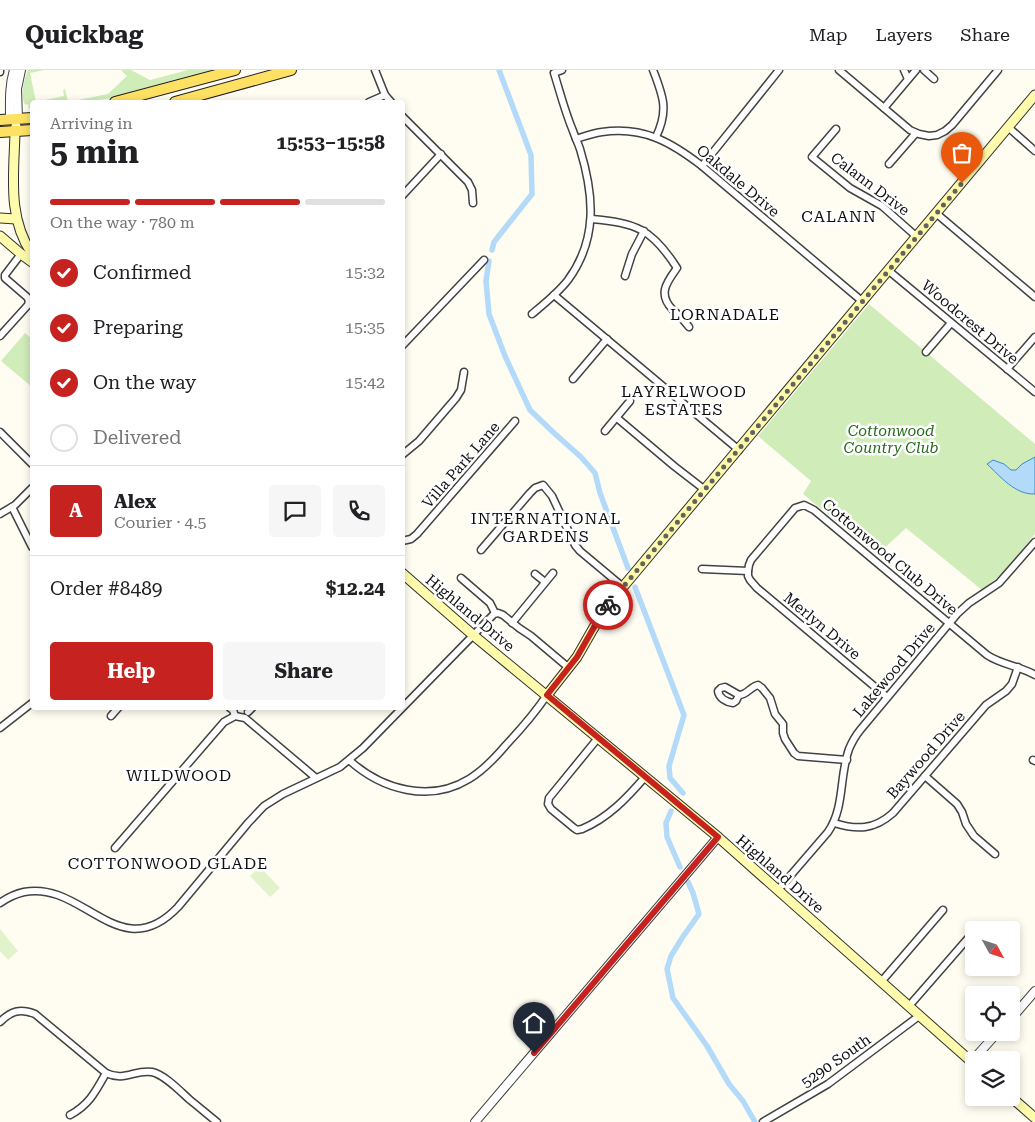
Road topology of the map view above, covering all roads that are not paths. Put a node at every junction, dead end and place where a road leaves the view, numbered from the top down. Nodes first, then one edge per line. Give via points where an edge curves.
1 (15, 70) edge
2 (235, 70) edge
3 (291, 70) edge
4 (375, 70) edge
5 (562, 70) edge
6 (654, 70) edge
7 (839, 70) edge
8 (904, 70) edge
9 (916, 70) edge
10 (924, 70) edge
11 (998, 70) edge
12 (775, 71) edge
13 (908, 79) junction
14 (934, 79) dead end
15 (1035, 95) edge
16 (385, 96) junction
17 (122, 100) edge
18 (182, 100) edge
19 (374, 100) edge
20 (388, 100) edge
21 (884, 108) junction
22 (30, 118) edge
23 (405, 119) edge
24 (9, 120) edge
25 (1008, 127) junction
26 (836, 129) dead end
27 (30, 130) edge
28 (0, 132) edge
29 (15, 132) junction
30 (916, 133) junction
31 (656, 137) junction
32 (576, 139) junction
33 (1035, 151) edge
34 (441, 154) junction
35 (889, 164) dead end
36 (702, 166) junction
37 (405, 193) edge
38 (473, 204) dead end
39 (937, 214) junction
40 (0, 218) edge
41 (16, 219) junction
42 (591, 219) junction
43 (644, 232) junction
44 (0, 236) edge
45 (917, 237) junction
46 (30, 250) edge
47 (21, 254) junction
48 (484, 260) dead end
49 (30, 261) edge
50 (889, 270) junction
51 (625, 276) dead end
52 (554, 295) junction
53 (1035, 297) edge
54 (863, 302) junction
55 (532, 314) dead end
56 (950, 323) junction
57 (689, 327) dead end
58 (2, 331) edge
59 (1035, 337) edge
60 (607, 339) junction
61 (405, 343) edge
62 (926, 352) dead end
63 (1007, 369) junction
64 (464, 372) dead end
65 (573, 379) dead end
66 (1035, 392) edge
67 (630, 401) dead end
68 (616, 418) junction
69 (515, 421) dead end
70 (605, 431) dead end
71 (0, 432) edge
72 (739, 450) junction
73 (405, 452) edge
74 (30, 462) edge
75 (30, 490) edge
76 (705, 490) junction
77 (12, 507) junction
78 (0, 514) edge
79 (405, 540) edge
80 (1035, 542) edge
81 (30, 543) edge
82 (481, 550) dead end
83 (702, 569) dead end
84 (748, 571) junction
85 (553, 573) dead end
86 (536, 574) dead end
87 (405, 576) edge
88 (461, 578) dead end
89 (545, 582) junction
90 (623, 587) junction
91 (495, 613) junction
92 (512, 622) junction
93 (950, 623) junction
94 (473, 635) junction
95 (1018, 667) junction
96 (568, 668) junction
97 (1035, 675) edge
98 (547, 695) junction
99 (739, 695) dead end
100 (887, 697) junction
101 (405, 705) edge
102 (30, 706) edge
103 (116, 710) edge
104 (233, 710) edge
105 (400, 710) edge
106 (111, 716) dead end
107 (235, 716) junction
108 (0, 728) edge
109 (598, 738) junction
110 (349, 760) junction
111 (847, 760) junction
112 (925, 776) junction
113 (645, 777) junction
114 (316, 778) junction
115 (834, 823) junction
116 (718, 837) junction
117 (115, 848) dead end
118 (995, 854) dead end
119 (778, 890) junction
120 (0, 903) edge
121 (942, 910) dead end
122 (965, 942) edge
123 (881, 982) junction
124 (1035, 991) edge
125 (909, 1006) junction
126 (1020, 1008) edge
127 (919, 1016) junction
128 (0, 1022) edge
129 (991, 1041) edge
130 (983, 1051) edge
131 (965, 1056) edge
132 (106, 1073) junction
133 (1020, 1105) edge
134 (70, 1115) dead end
135 (1035, 1118) edge
136 (217, 1122) edge
137 (474, 1122) edge
138 (763, 1122) edge

1 - 24 street via 17,89
2 - 17 main road
3 - 18 main road
4 - 16 street
5 - 32 street via 554,73
6 - 31 street via 664,104 661,128
7 - 21 street
8 - 13 street
9 - 13 street
10 - 14 street
11 - 30 street via 948,129 929,136
12 - 36 street
13 - 21 street
15 - 25 main road
16 - 19 street
16 - 20 street
21 - 30 street
22 - 24 main road
23 - 34 street
24 - 29 main road
25 - 33 street
25 - 39 main road
26 - 45 street, Calann Drive via 812,157 850,188 882,206
27 - 29 main road
28 - 29 main road
29 - 41 main road
30 - 35 street
31 - 32 street, Oakdale Drive via 617,131
31 - 36 street, Oakdale Drive
32 - 42 street via 591,197
34 - 37 street
34 - 38 street via 468,182
36 - 54 street, Oakdale Drive
39 - 45 main road
39 - 53 street
40 - 41 main road
41 - 46 main road
42 - 43 street via 620,222
42 - 52 street via 580,260
43 - 51 street
43 - 57 street via 655,239 677,268 667,282 664,294 667,303
44 - 47 main road
45 - 50 main road
47 - 49 main road
47 - 58 street via 5,278 28,297 28,305
48 - 61 street
50 - 54 main road
50 - 56 street, Woodcrest Drive
52 - 55 street
52 - 60 street
54 - 72 main road
56 - 62 street
56 - 63 street, Woodcrest Drive
59 - 63 street
60 - 65 street
60 - 72 street
63 - 66 street, Woodcrest Drive
64 - 73 street via 456,398 422,438
67 - 68 street
68 - 70 street
68 - 76 street
69 - 79 street, Villa Park Lane via 415,536
71 - 74 street
72 - 76 main road
75 - 77 street
76 - 90 main road
77 - 78 street
77 - 81 street
80 - 93 street, Lakewood Drive via 1004,579 965,607
82 - 90 street via 530,493 542,485 552,496 575,545
83 - 84 street
84 - 93 street, Cottonwood Club Drive via 751,560 795,508 804,504
84 - 100 street, Merlyn Drive via 757,588
85 - 89 street
86 - 89 street
87 - 94 main road, Highland Drive
88 - 91 street via 490,603
89 - 92 street
90 - 96 main road
91 - 92 street
91 - 94 street
92 - 96 street
93 - 95 street, Cottonwood Club Drive via 994,660
93 - 100 street, Lakewood Drive
94 - 98 main road, Highland Drive
94 - 101 street
95 - 97 street, Cottonwood Club Drive
95 - 112 street, Baywood Drive via 1012,684 986,705
96 - 98 main road
98 - 109 main road, Highland Drive
98 - 110 street via 486,766 466,781 448,788 420,791 395,788 368,775
99 - 111 street via 756,685 763,689 782,721 785,739 799,756
100 - 111 street, Lakewood Drive via 857,734
102 - 108 street
103 - 106 street
104 - 107 street
105 - 110 street
107 - 114 street via 245,718
107 - 117 street via 224,722
109 - 113 main road, Highland Drive
109 - 113 street via 549,798 551,809 572,827 584,828 610,812
110 - 114 street
111 - 115 street, Lakewood Drive
112 - 115 street, Baywood Drive via 893,813 878,824 857,828
112 - 118 street via 957,804 974,836
113 - 116 main road, Highland Drive
114 - 120 street via 276,797 259,810 178,907 153,925 138,929 124,927 59,895 46,892 23,893
115 - 119 street, Lakewood Drive
116 - 119 main road, Highland Drive
116 - 137 street
119 - 123 main road, Highland Drive
121 - 123 street
122 - 125 street
123 - 125 main road, Highland Drive
124 - 126 street
125 - 127 main road, Highland Drive
127 - 131 main road, Highland Drive
127 - 138 street, 5290 South via 828,1084
128 - 132 street via 16,1011 35,1014
129 - 130 street
132 - 134 street via 86,1105
132 - 136 street via 119,1077 155,1073
133 - 135 main road

